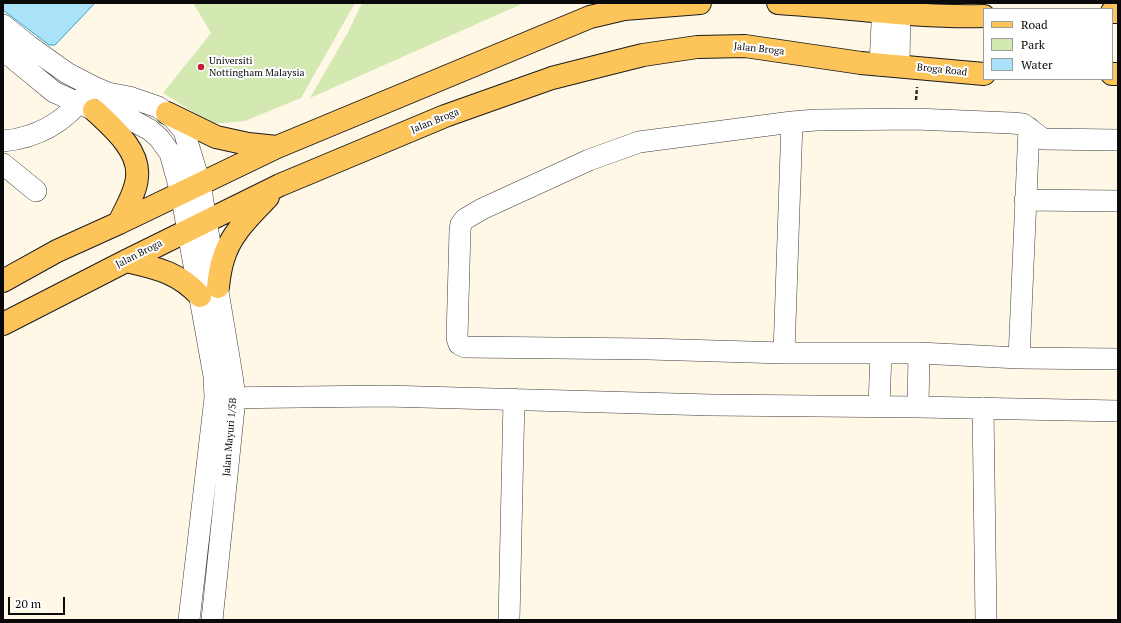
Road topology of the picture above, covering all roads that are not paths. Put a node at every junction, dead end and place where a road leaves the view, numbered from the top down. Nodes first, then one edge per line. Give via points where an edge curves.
1 (700, 3) edge
2 (778, 3) edge
3 (938, 3) edge
4 (818, 4) edge
5 (892, 8) edge
6 (975, 16) edge
7 (3, 25) edge
8 (3, 50) edge
9 (890, 65) junction
10 (983, 74) edge
11 (92, 86) junction
12 (86, 107) junction
13 (167, 113) junction
14 (792, 122) junction
15 (1029, 128) junction
16 (1118, 140) edge
17 (3, 141) edge
18 (277, 147) junction
19 (3, 164) edge
20 (280, 185) junction
21 (191, 189) junction
22 (36, 192) dead end
23 (1025, 200) junction
24 (1118, 201) edge
25 (119, 223) junction
26 (197, 225) junction
27 (126, 261) junction
28 (3, 280) edge
29 (209, 292) junction
30 (3, 324) edge
31 (784, 353) junction
32 (881, 353) junction
33 (919, 353) junction
34 (1019, 358) junction
35 (1118, 359) edge
36 (225, 398) junction
37 (514, 399) junction
38 (879, 406) junction
39 (918, 407) junction
40 (983, 408) junction
41 (1118, 411) edge
42 (188, 620) edge
43 (212, 620) edge
44 (509, 620) edge
45 (986, 620) edge

1 - 18 main road via 624,9 590,17
2 - 4 main road
3 - 6 main road
4 - 5 main road
5 - 6 main road
5 - 9 street
7 - 11 street via 67,73
8 - 12 street via 54,92
9 - 10 main road, Broga Road
9 - 20 main road, Jalan Broga via 745,46 697,47 643,54 552,78 445,116
11 - 12 street
11 - 13 street via 150,104
12 - 17 street via 36,135
12 - 21 street via 130,119 150,130 170,153
12 - 25 main road via 117,133 132,153 137,165 134,190
13 - 18 main road via 216,137
13 - 21 street via 184,131
14 - 15 street via 915,119 1011,123 1023,124
14 - 31 street
14 - 31 street via 639,142 588,160 482,209 465,219 460,230 457,338 459,344
15 - 16 street via 1044,139
15 - 23 street
18 - 21 main road
19 - 22 street
20 - 26 main road, Jalan Broga
20 - 29 main road via 244,221 235,234
21 - 25 main road
21 - 26 street, Jalan Mayuri 1/5B
23 - 24 street
23 - 34 street
25 - 28 main road via 57,251
26 - 27 main road, Jalan Broga
26 - 29 street, Jalan Mayuri 1/5B
27 - 29 main road via 156,268
27 - 30 main road, Jalan Broga
29 - 36 street, Jalan Mayuri 1/5B via 232,375
31 - 32 street
32 - 33 street
32 - 38 street
33 - 34 street
33 - 39 street
34 - 35 street
36 - 37 street via 386,396
36 - 42 street, Jalan Mayuri 1/5B
36 - 43 street, Jalan Mayuri 1/5B
37 - 38 street
37 - 44 street
38 - 39 street
39 - 40 street
40 - 41 street
40 - 45 street

